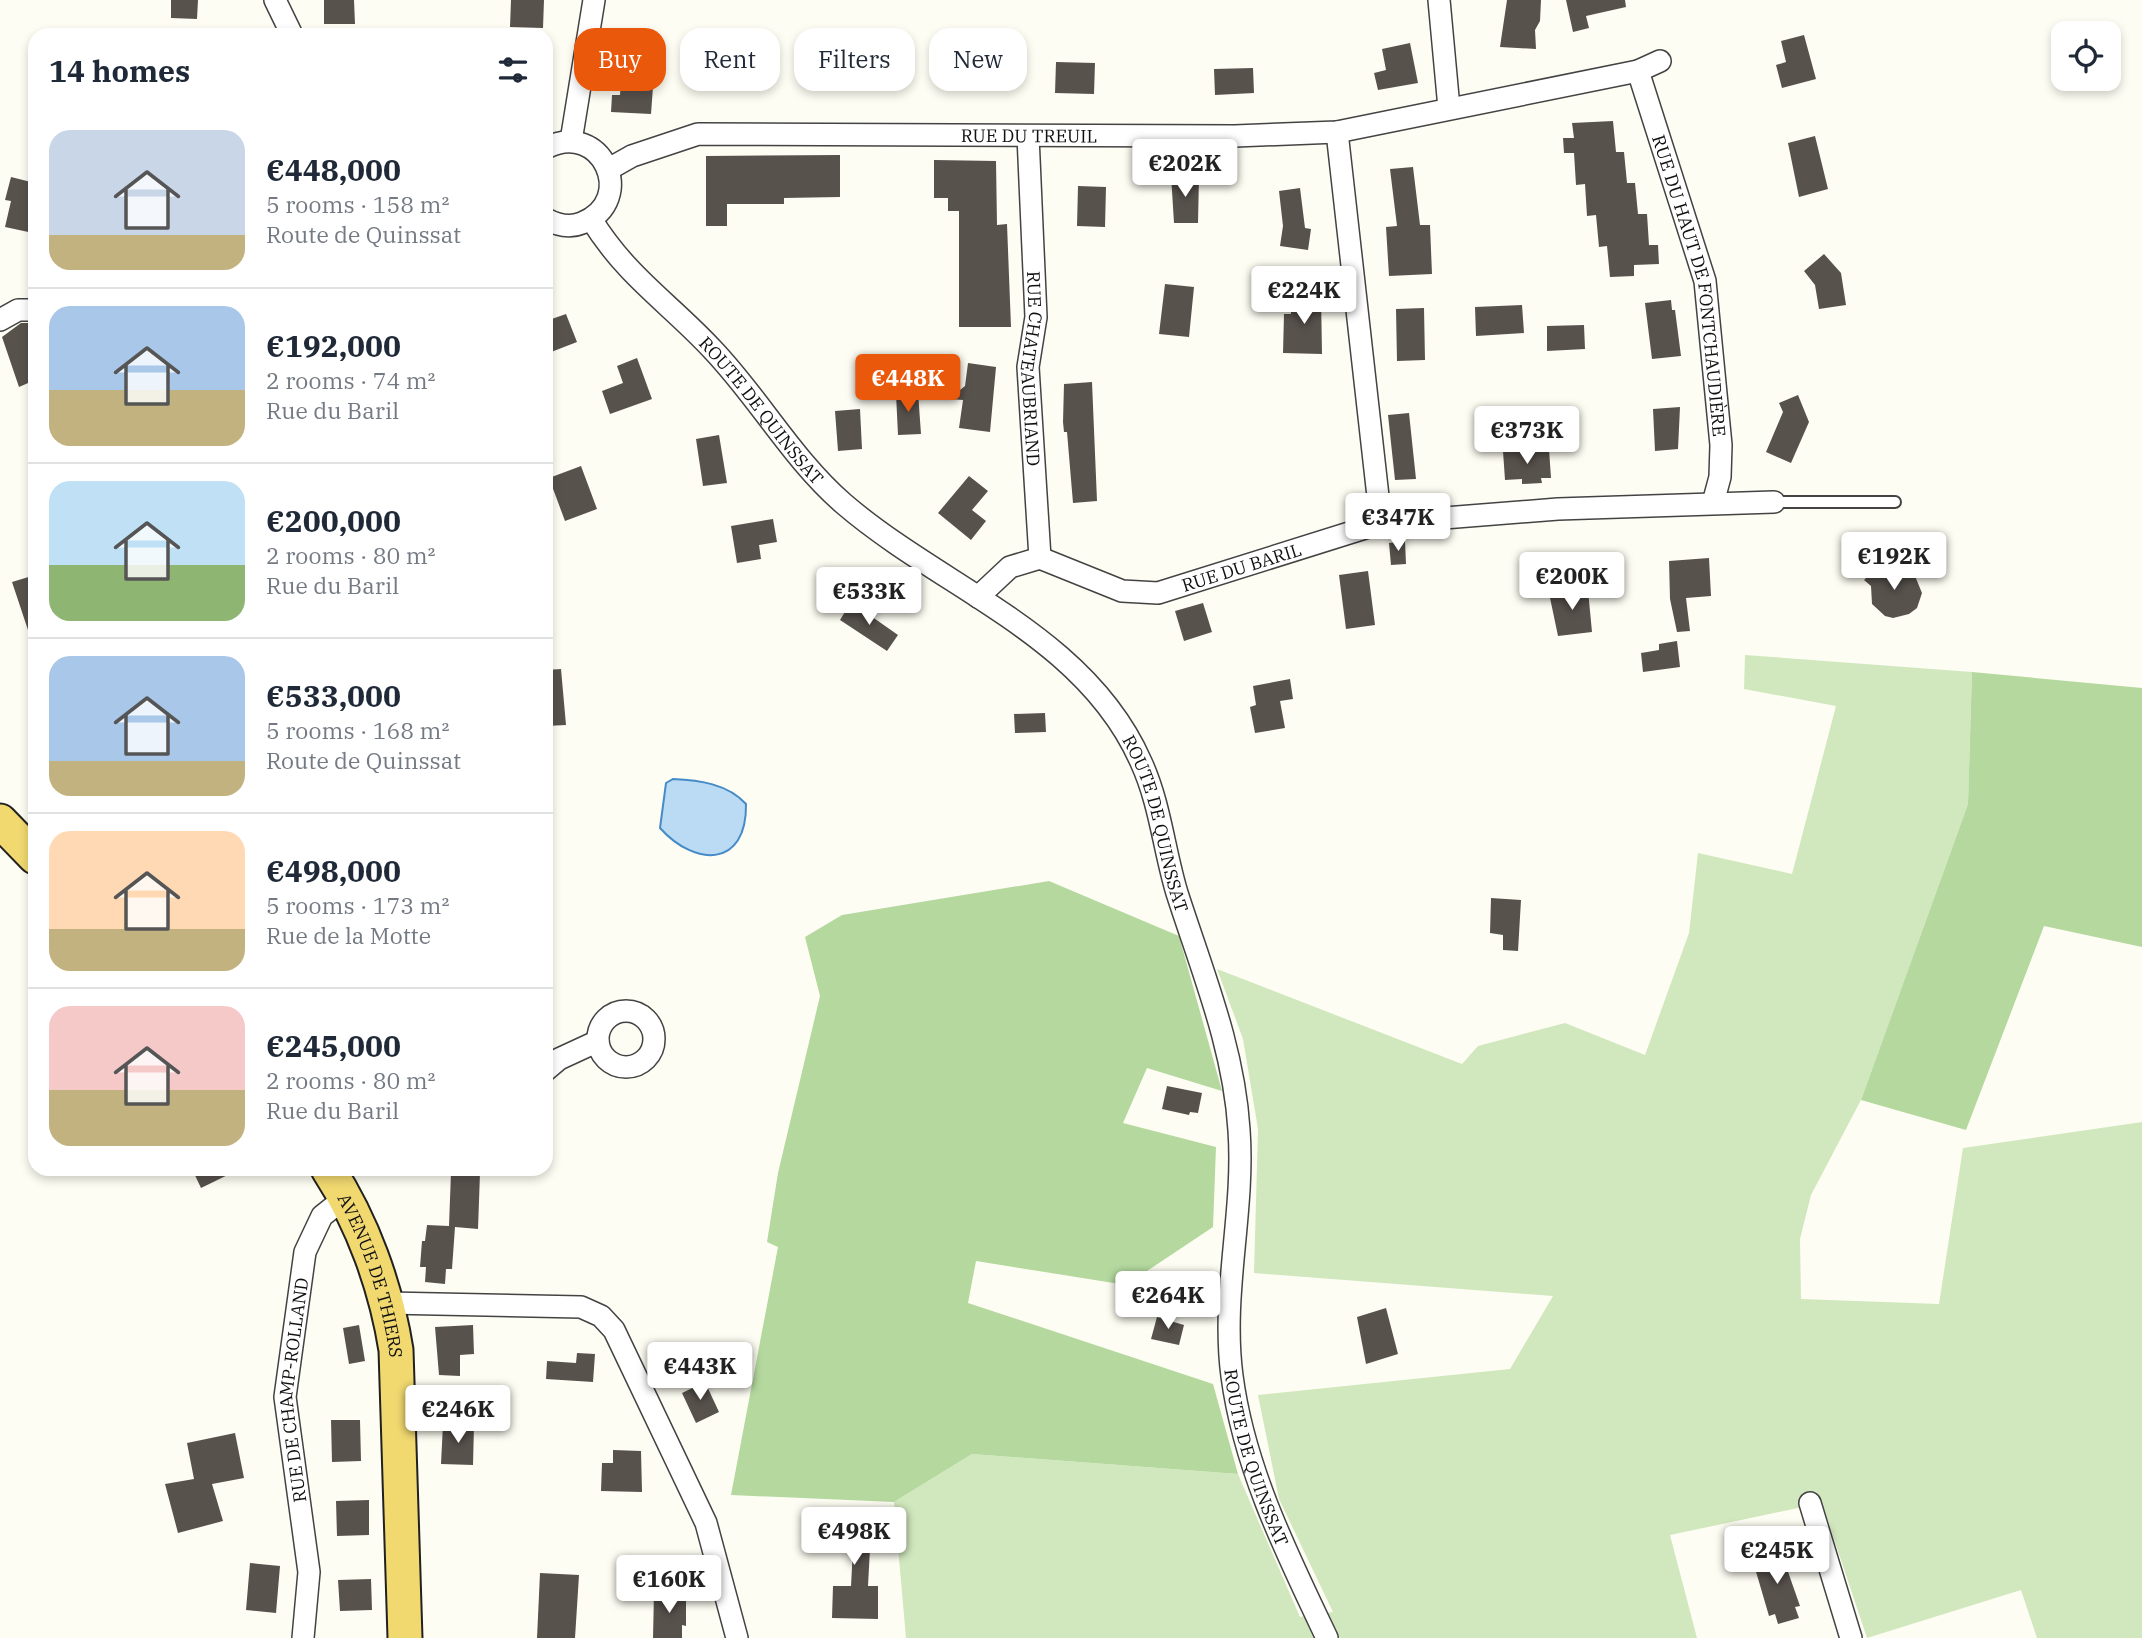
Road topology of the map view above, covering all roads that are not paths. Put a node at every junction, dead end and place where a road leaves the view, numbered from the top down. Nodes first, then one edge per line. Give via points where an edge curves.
1 (275, 0) edge
2 (594, 0) edge
3 (1439, 0) edge
4 (288, 28) edge
5 (1660, 61) dead end
6 (1638, 71) junction
7 (1449, 108) junction
8 (1337, 132) junction
9 (1028, 136) junction
10 (571, 141) junction
11 (553, 146) edge
12 (608, 169) junction
13 (592, 219) junction
14 (553, 222) edge
15 (28, 310) edge
16 (0, 320) edge
17 (1774, 502) joint
18 (1895, 502) dead end
19 (1713, 503) junction
20 (1381, 523) junction
21 (1040, 558) junction
22 (978, 597) junction
23 (0, 821) edge
24 (28, 850) edge
25 (598, 1041) dead end
26 (553, 1064) edge
27 (332, 1176) edge
28 (346, 1197) junction
29 (388, 1303) junction
30 (1810, 1503) dead end
31 (303, 1638) edge
32 (405, 1638) edge
33 (737, 1638) edge
34 (1327, 1638) edge
35 (1851, 1638) edge

1 - 4 street
2 - 10 street
3 - 7 street
5 - 6 street, RUE DU TREUIL
6 - 7 street, RUE DU TREUIL
6 - 19 street, RUE DU HAUT DE FONTCHAUDIÈRE via 1705,282 1721,445
7 - 8 street, RUE DU TREUIL
8 - 9 street, RUE DU TREUIL
8 - 20 street
9 - 12 street, RUE DU TREUIL via 698,134
9 - 21 street, RUE CHATEAUBRIAND via 1036,317 1028,368
10 - 11 street
10 - 12 street via 587,145
12 - 13 street via 609,197
13 - 14 street via 577,225
13 - 22 street, ROUTE DE QUINSSAT via 638,281 710,347 805,465 842,503 895,544
15 - 16 street
17 - 18 lane
17 - 19 street, RUE DU BARIL
19 - 20 street, RUE DU BARIL
20 - 21 street, RUE DU BARIL via 1158,593 1122,591
21 - 22 street via 1010,567
22 - 34 street, ROUTE DE QUINSSAT via 1044,642 1093,686 1141,761 1149,784 1175,888 1233,1072 1240,1132 1239,1197 1228,1311 1232,1374 1243,1435 1281,1542
23 - 24 main road
25 - 26 street
27 - 28 main road, AVENUE DE THIERS
28 - 29 main road, AVENUE DE THIERS
28 - 31 street, RUE DE CHAMP-ROLLAND via 322,1216 305,1252 285,1397 309,1572
29 - 32 main road, AVENUE DE THIERS via 397,1362
29 - 33 street via 581,1307 601,1316 614,1330 706,1523
30 - 35 street

